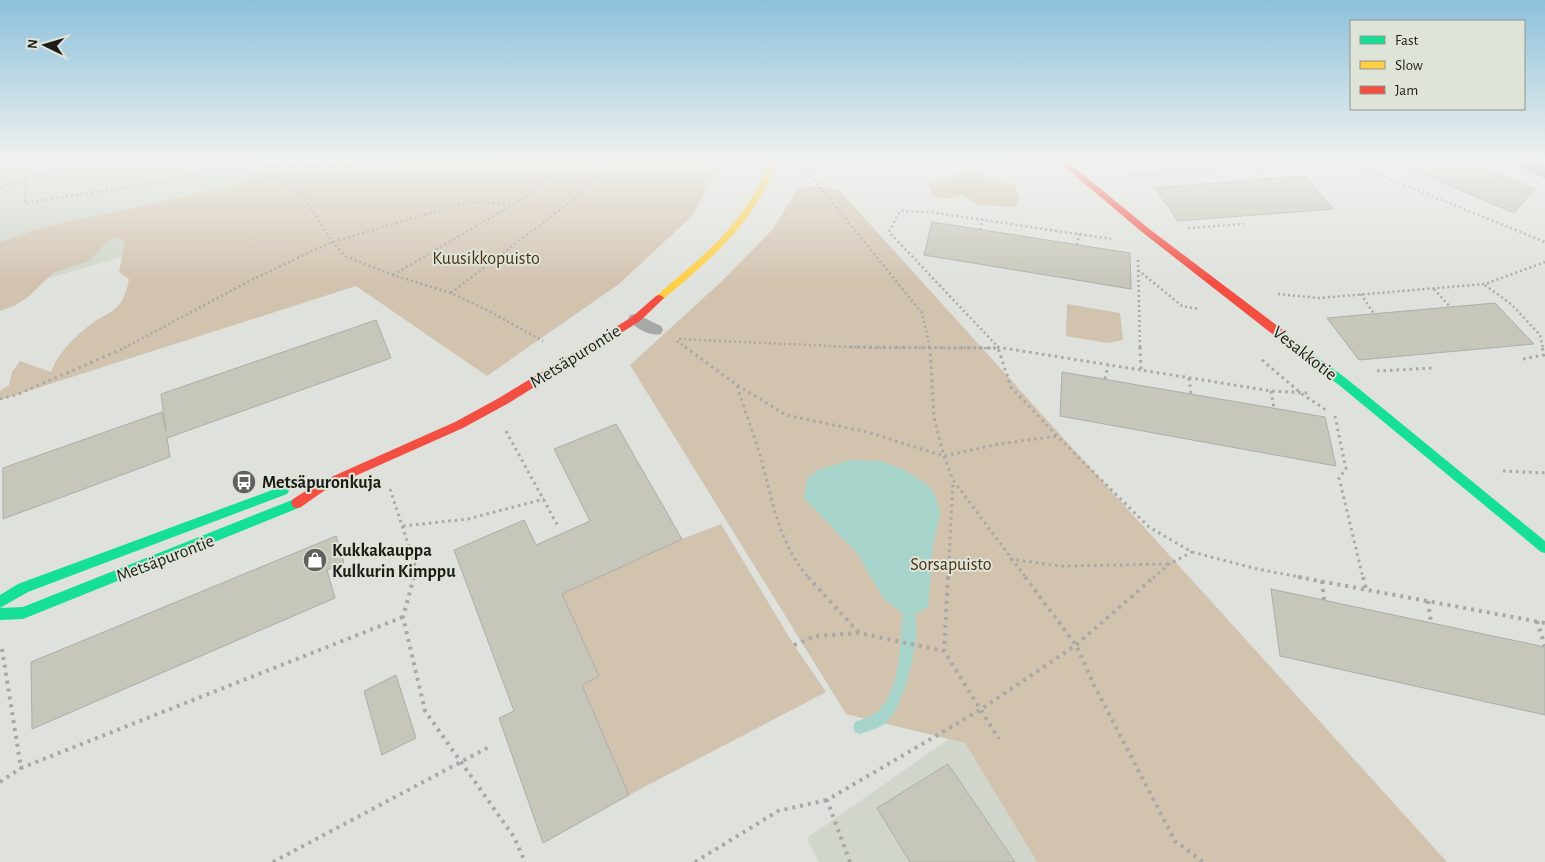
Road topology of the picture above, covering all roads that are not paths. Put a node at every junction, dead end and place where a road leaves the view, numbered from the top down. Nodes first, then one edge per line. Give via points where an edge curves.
1 (755, 202) edge
2 (1111, 202) edge
3 (636, 318) junction
4 (655, 330) dead end
5 (324, 485) junction
6 (1545, 548) edge
7 (0, 602) edge
8 (0, 614) edge

1 - 3 street, Metsäpurontie via 721,244
2 - 6 street, Vesakkotie via 1342,382
3 - 4 lane
3 - 5 street, Metsäpurontie via 459,426
5 - 7 street, Metsäpurontie via 287,489 23,588
5 - 8 street, Metsäpurontie via 292,506 232,531 22,612

